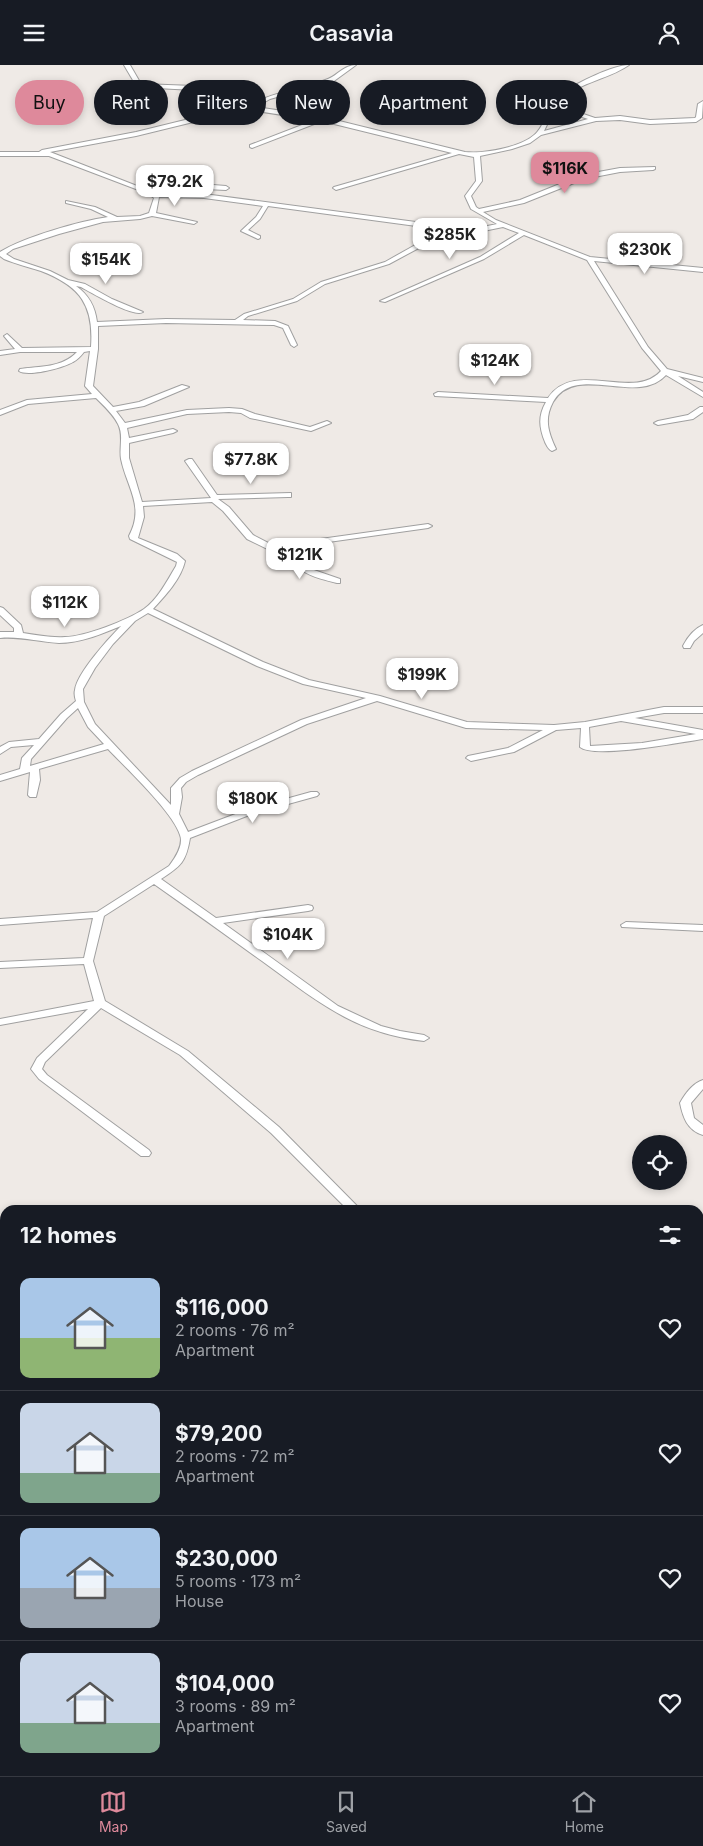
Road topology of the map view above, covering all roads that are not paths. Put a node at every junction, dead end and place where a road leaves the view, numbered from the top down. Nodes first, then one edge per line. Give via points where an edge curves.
1 (127, 65) edge
2 (353, 65) edge
3 (626, 65) edge
4 (587, 81) edge
5 (178, 87) edge
6 (266, 99) edge
7 (703, 103) edge
8 (587, 118) edge
9 (596, 119) junction
10 (696, 120) junction
11 (703, 123) edge
12 (178, 124) edge
13 (306, 125) edge
14 (347, 125) edge
15 (543, 125) edge
16 (539, 134) junction
17 (252, 146) dead end
18 (458, 152) junction
19 (39, 153) junction
20 (0, 154) edge
21 (478, 155) junction
22 (653, 168) dead end
23 (226, 188) dead end
24 (336, 188) dead end
25 (154, 194) junction
26 (68, 202) dead end
27 (266, 205) junction
28 (478, 211) junction
29 (152, 214) junction
30 (116, 219) junction
31 (194, 222) dead end
32 (503, 225) junction
33 (446, 228) dead end
34 (524, 233) junction
35 (258, 237) dead end
36 (1, 252) edge
37 (589, 259) junction
38 (703, 270) edge
39 (64, 282) junction
40 (383, 301) dead end
41 (140, 312) dead end
42 (238, 321) junction
43 (94, 324) junction
44 (8, 336) dead end
45 (294, 345) dead end
46 (82, 349) junction
47 (95, 349) junction
48 (20, 350) junction
49 (0, 353) edge
50 (23, 371) dead end
51 (665, 371) junction
52 (703, 380) edge
53 (185, 387) dead end
54 (438, 395) dead end
55 (703, 395) edge
56 (96, 396) junction
57 (551, 400) junction
58 (113, 409) junction
59 (703, 409) edge
60 (0, 413) edge
61 (327, 423) dead end
62 (658, 423) dead end
63 (124, 426) junction
64 (173, 431) dead end
65 (126, 441) junction
66 (552, 449) dead end
67 (189, 461) dead end
68 (288, 495) dead end
69 (214, 498) junction
70 (141, 504) junction
71 (428, 526) dead end
72 (278, 550) junction
73 (337, 581) dead end
74 (0, 610) edge
75 (148, 610) junction
76 (132, 619) junction
77 (703, 628) edge
78 (19, 634) junction
79 (0, 635) edge
80 (687, 646) dead end
81 (377, 698) junction
82 (80, 702) junction
83 (703, 710) edge
84 (621, 718) junction
85 (585, 725) junction
86 (554, 728) junction
87 (703, 734) edge
88 (42, 741) junction
89 (4, 744) edge
90 (110, 745) junction
91 (0, 751) edge
92 (471, 758) dead end
93 (34, 767) junction
94 (24, 770) junction
95 (0, 778) edge
96 (314, 794) dead end
97 (33, 795) dead end
98 (174, 814) junction
99 (186, 836) junction
100 (154, 879) junction
101 (308, 908) dead end
102 (99, 915) junction
103 (0, 922) edge
104 (212, 923) junction
105 (626, 925) dead end
106 (703, 929) edge
107 (88, 961) junction
108 (0, 965) edge
109 (100, 1003) junction
110 (0, 1022) edge
111 (424, 1038) dead end
112 (703, 1083) edge
113 (703, 1131) edge
114 (145, 1153) dead end
115 (350, 1205) edge

1 - 5 street via 139,86
2 - 6 street via 332,80
3 - 4 street
7 - 10 street
8 - 9 street
9 - 10 street
9 - 16 street
10 - 11 street
12 - 19 street
13 - 17 street
14 - 18 street
15 - 16 street
16 - 21 street via 525,142
18 - 21 street
18 - 24 street
19 - 20 street
19 - 25 street
21 - 28 street via 479,181 468,196
22 - 28 street via 582,177 522,202
23 - 25 street via 182,185
25 - 27 street
25 - 29 street via 156,207
26 - 30 street via 93,208
27 - 33 street
27 - 35 street via 244,231
28 - 32 street
29 - 30 street via 144,218
29 - 31 street
30 - 36 street via 91,223
32 - 34 street
32 - 42 street via 428,240 386,263 324,283 295,299 246,315
34 - 37 street
34 - 40 street via 482,257
36 - 39 street
37 - 38 street
37 - 51 street via 645,348
39 - 41 street via 83,285
39 - 43 street via 84,296
42 - 43 street
42 - 45 street via 283,325
43 - 47 street
44 - 48 street
46 - 47 street
46 - 48 street
46 - 50 street via 73,359 62,364
47 - 56 street via 89,386
48 - 49 street
51 - 52 street
51 - 55 street
51 - 57 street via 660,379 648,384 570,383 558,390
53 - 58 street via 141,404
54 - 57 street
56 - 58 street
56 - 60 street via 27,402
57 - 66 street via 542,426
58 - 63 street
59 - 62 street via 690,417
61 - 63 street via 311,429 229,410 187,412
63 - 65 street
64 - 65 street
65 - 70 street via 127,469
67 - 69 street
68 - 69 street
69 - 70 street
69 - 72 street via 250,537
70 - 75 street via 134,539 181,561 164,591
71 - 72 street via 299,544
72 - 73 street via 295,559 306,570
74 - 78 street via 18,627
75 - 76 street
75 - 81 street via 291,677
76 - 78 street via 72,639
76 - 82 street via 91,667 79,689
77 - 80 street
78 - 79 street
81 - 86 street via 466,725
81 - 98 street via 304,722 195,773 176,788
82 - 88 street
82 - 90 street via 91,725
83 - 84 street via 664,709
84 - 85 street
84 - 87 street
85 - 86 street
85 - 87 street via 585,747 590,749 642,747
86 - 92 street via 511,750
88 - 89 street
88 - 94 street via 27,758
89 - 91 street
90 - 93 street
90 - 98 street
93 - 94 street
93 - 97 street
94 - 95 street
96 - 99 street via 249,812
98 - 99 street
99 - 100 street via 182,856 172,868
100 - 102 street
100 - 104 street
101 - 104 street
102 - 103 street
102 - 107 street
104 - 111 street via 334,1008 365,1025 400,1036
105 - 106 street
107 - 108 street
107 - 109 street
109 - 110 street
109 - 114 street via 41,1060 36,1069
109 - 115 street via 184,1053 275,1130
112 - 113 street via 686,1103 688,1119

